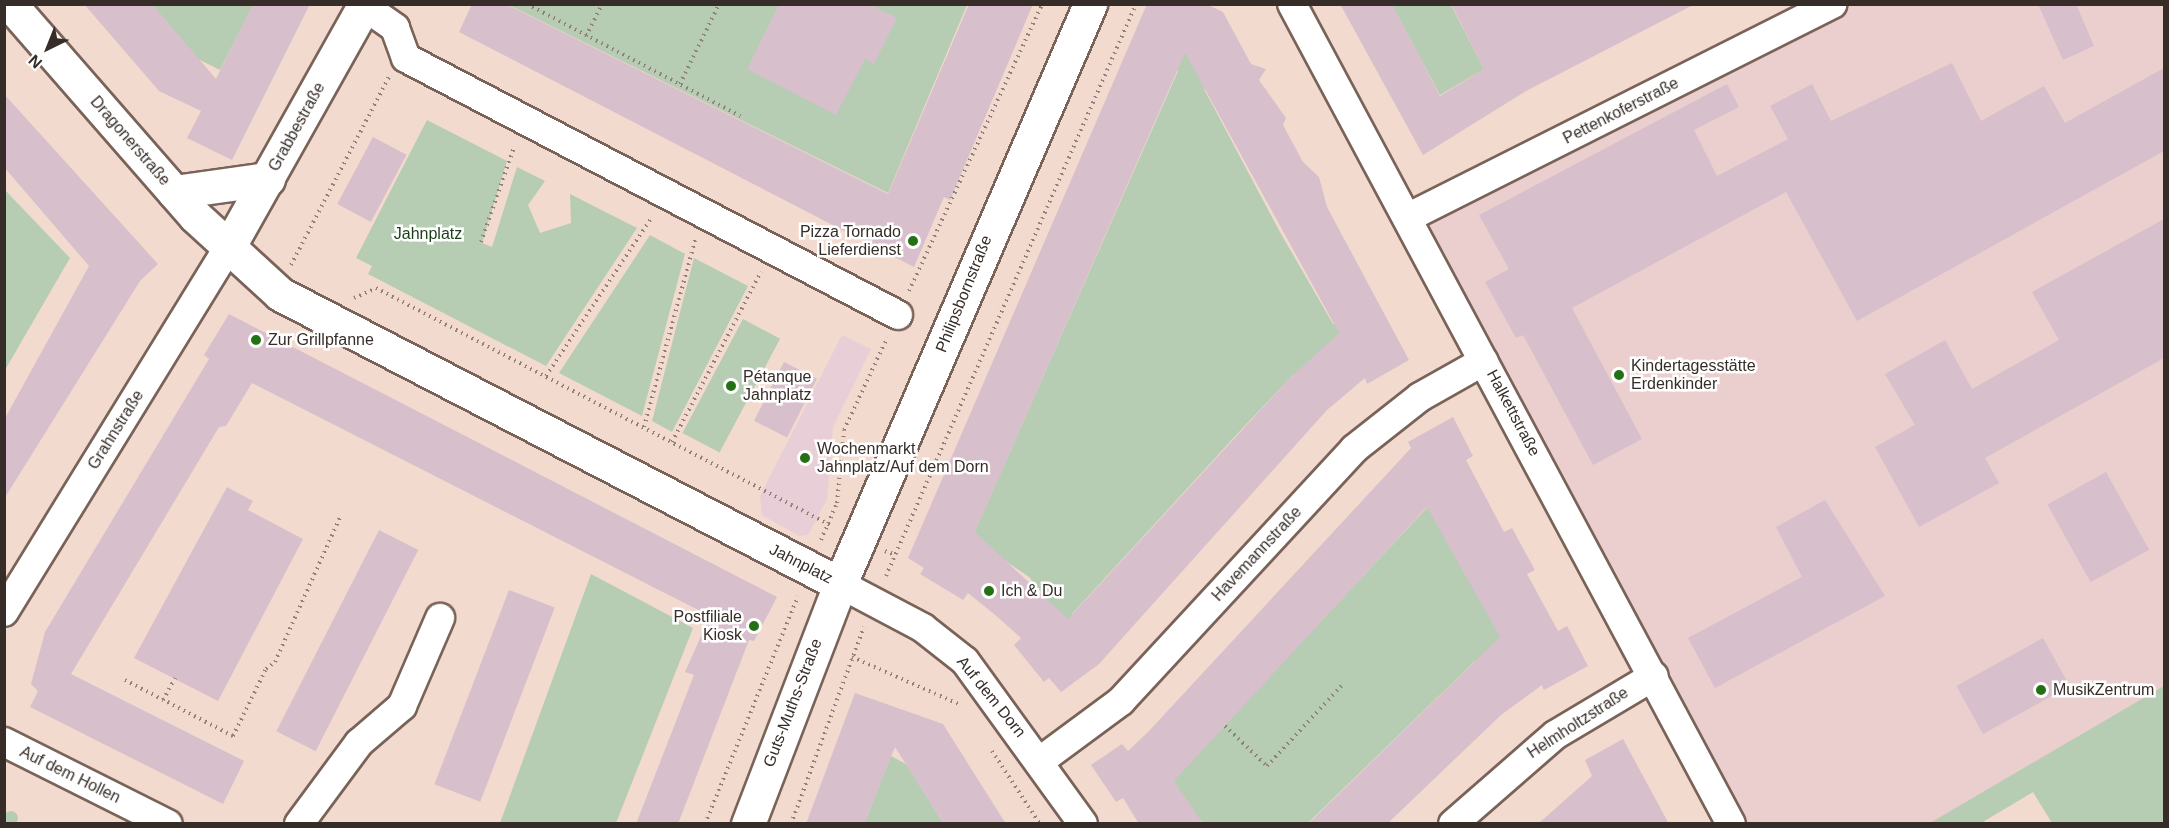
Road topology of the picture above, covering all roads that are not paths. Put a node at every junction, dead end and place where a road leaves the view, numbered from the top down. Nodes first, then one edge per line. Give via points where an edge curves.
1 (10, 4) edge
2 (1090, 4) edge
3 (1292, 4) edge
4 (1832, 4) edge
5 (365, 5) edge
6 (268, 179) junction
7 (174, 192) junction
8 (1409, 217) junction
9 (228, 249) junction
10 (898, 315) road end
11 (1484, 361) junction
12 (840, 584) junction
13 (4, 612) edge
14 (440, 618) dead end
15 (1654, 676) junction
16 (4, 742) edge
17 (1041, 761) junction
18 (168, 824) edge
19 (300, 824) edge
20 (748, 824) edge
21 (1083, 824) edge
22 (1453, 824) edge
23 (1731, 824) edge

1 - 7 street, Dragonerstraße
2 - 12 street, Philipsbornstraße
3 - 8 street, Halkettstraße
4 - 8 street, Pettenkoferstraße
5 - 6 street, Grabbestraße
5 - 10 street via 395,28 406,58
6 - 7 street
6 - 9 street, Grabbestraße
7 - 9 street, Dragonerstraße
8 - 11 street, Halkettstraße
9 - 12 street, Jahnplatz via 280,294
9 - 13 street, Grahnstraße
11 - 15 street, Halkettstraße
11 - 17 street, Havemannstraße via 1420,397 1354,449 1121,701
12 - 17 street, Auf dem Dorn via 876,601 965,661
12 - 20 street, Guts-Muths-Straße
14 - 19 street via 402,706 359,743
15 - 22 street, Helmholtzstraße via 1555,735
15 - 23 street, Halkettstraße
16 - 18 street, Auf dem Hollen
17 - 21 street, Auf dem Dorn

